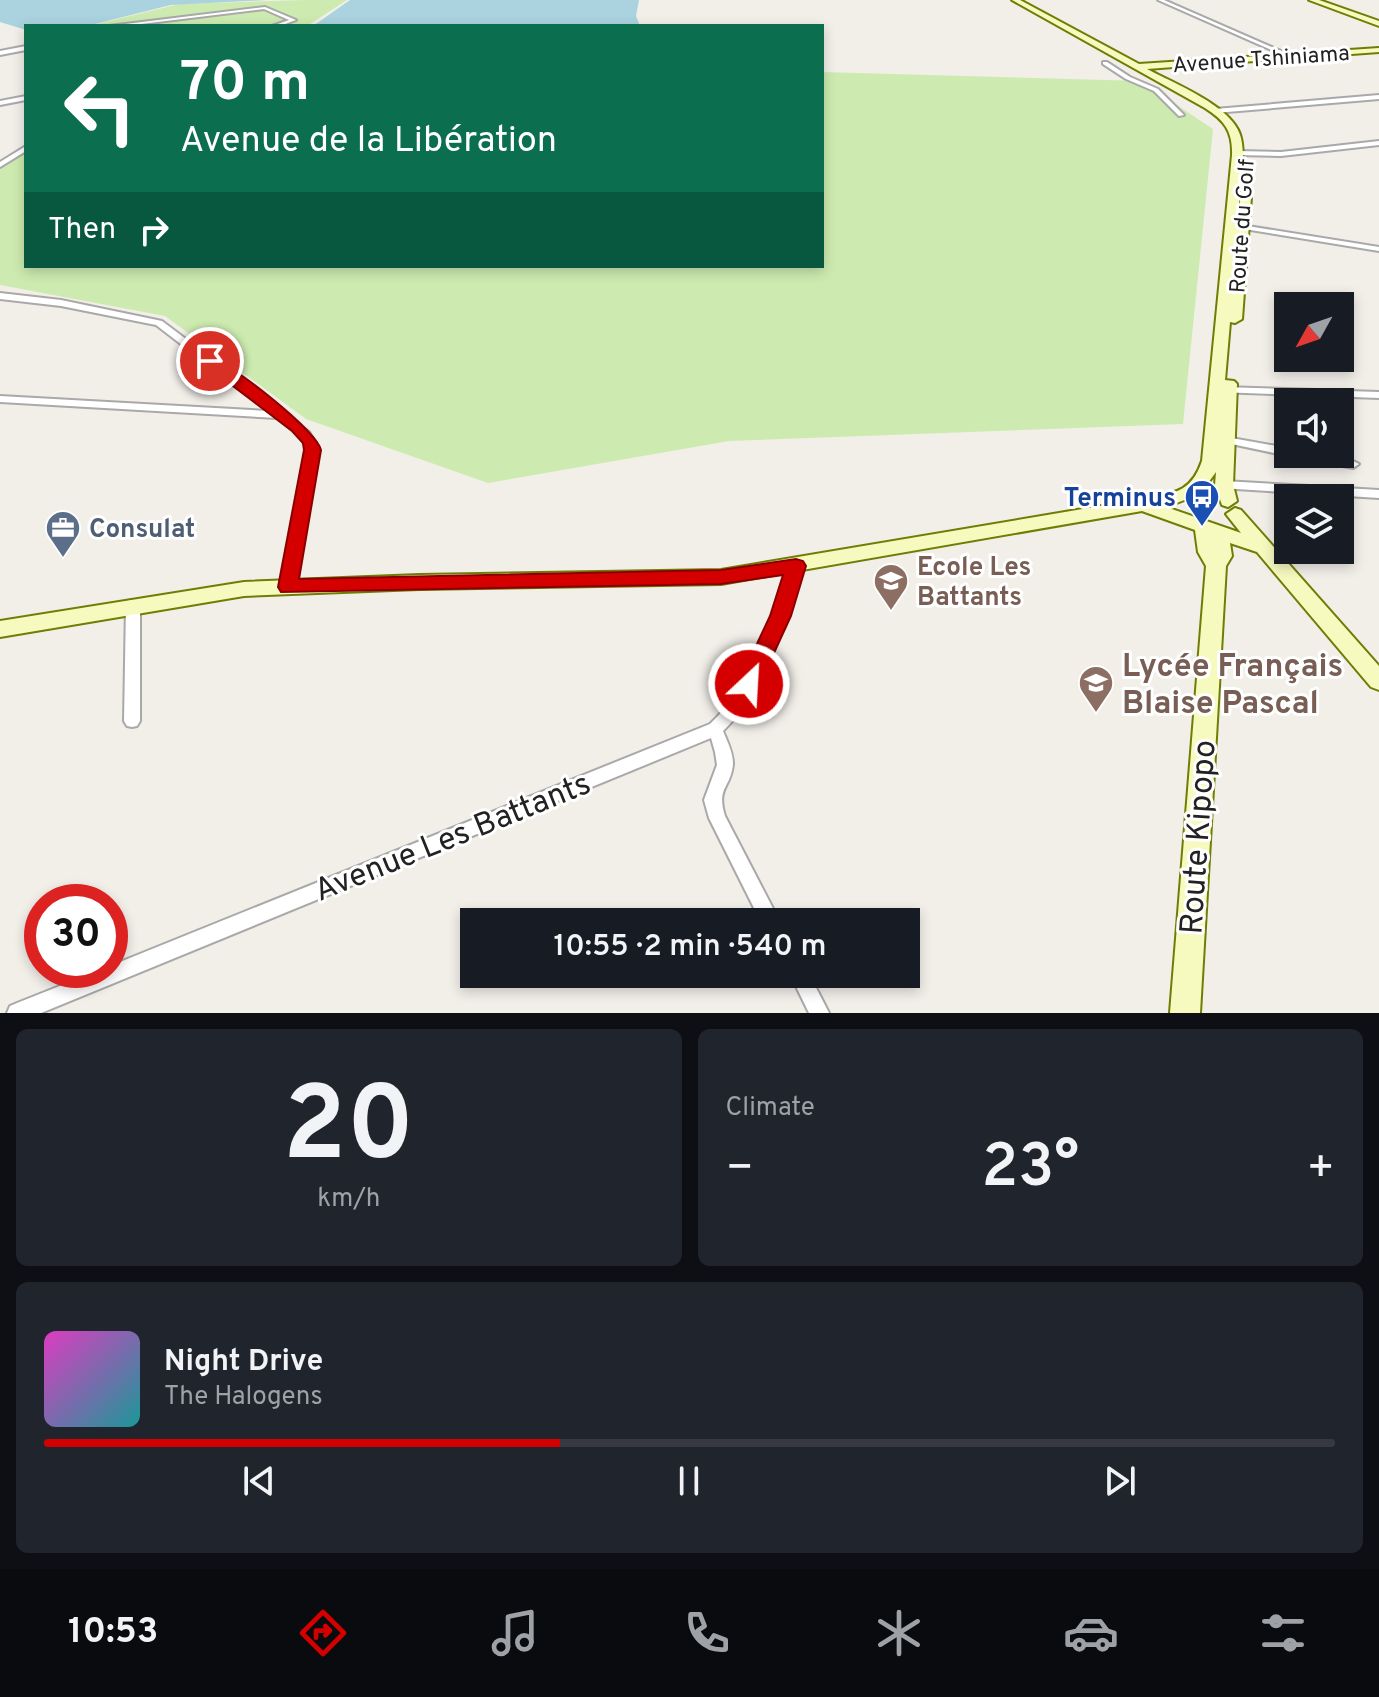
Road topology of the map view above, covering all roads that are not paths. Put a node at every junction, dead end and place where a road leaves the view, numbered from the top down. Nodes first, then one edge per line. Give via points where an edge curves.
1 (1018, 0) edge
2 (1160, 0) edge
3 (1312, 0) edge
4 (129, 24) edge
5 (281, 24) edge
6 (1379, 24) edge
7 (24, 48) edge
8 (1379, 50) edge
9 (0, 53) edge
10 (1287, 55) junction
11 (1137, 65) junction
12 (1379, 97) edge
13 (24, 98) edge
14 (0, 103) edge
15 (1219, 110) junction
16 (1181, 115) dead end
17 (1379, 143) edge
18 (24, 149) edge
19 (1242, 153) junction
20 (0, 165) edge
21 (1237, 226) junction
22 (1379, 249) edge
23 (0, 296) edge
24 (1223, 390) junction
25 (1379, 395) edge
26 (0, 399) edge
27 (280, 415) junction
28 (1226, 440) junction
29 (1274, 449) edge
30 (1193, 492) junction
31 (1379, 494) edge
32 (1230, 502) junction
33 (1142, 505) junction
34 (1211, 530) junction
35 (1264, 548) junction
36 (796, 566) junction
37 (288, 587) junction
38 (133, 605) junction
39 (0, 629) edge
40 (1379, 681) edge
41 (132, 721) dead end
42 (715, 729) junction
43 (764, 908) edge
44 (806, 988) edge
45 (17, 1013) edge
46 (819, 1013) edge
47 (1185, 1013) edge

1 - 11 main road
2 - 10 street
3 - 6 main road
4 - 5 street via 265,8 294,20
7 - 9 street
8 - 10 main road, Avenue Tshiniama
10 - 11 main road, Avenue Tshiniama
11 - 15 main road
11 - 16 street via 1105,64 1156,90
12 - 15 street
13 - 14 street
15 - 19 main road via 1235,128
17 - 19 street
18 - 20 street
19 - 21 main road
21 - 22 street
21 - 24 main road
23 - 27 street via 159,323
24 - 25 street
24 - 28 main road
24 - 30 main road via 1211,461
26 - 27 street
27 - 37 street via 305,434 313,450
28 - 29 street
28 - 32 main road
30 - 32 main road via 1213,492
30 - 33 main road
30 - 34 main road via 1186,510
31 - 32 street
32 - 34 main road via 1234,526
32 - 35 main road
33 - 34 main road
33 - 36 main road
34 - 35 main road
34 - 47 main road, Route Kipopo via 1222,556 1216,565
35 - 40 main road
36 - 37 main road via 721,577
36 - 42 street, Avenue Les Battants via 781,616 739,706
37 - 38 main road
38 - 39 main road
38 - 41 street
42 - 43 street via 727,760 712,800
42 - 45 street, Avenue Les Battants
44 - 46 street

